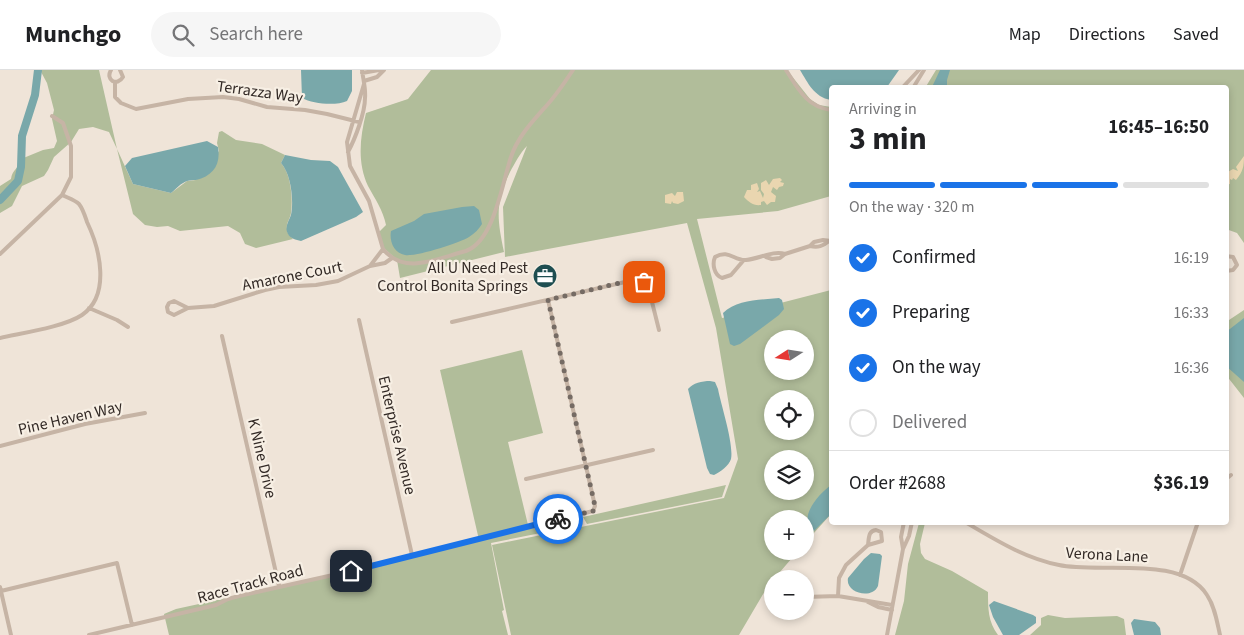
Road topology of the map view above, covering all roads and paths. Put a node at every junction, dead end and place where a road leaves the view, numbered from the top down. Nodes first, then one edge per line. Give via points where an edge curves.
1 (111, 70) edge
2 (120, 70) edge
3 (379, 70) edge
4 (384, 70) edge
5 (573, 70) edge
6 (786, 70) edge
7 (918, 70) edge
8 (924, 70) edge
9 (362, 72) edge
10 (115, 82) junction
11 (364, 83) junction
12 (905, 85) edge
13 (915, 85) edge
14 (829, 110) edge
15 (52, 116) dead end
16 (353, 120) junction
17 (359, 122) junction
18 (348, 152) junction
19 (62, 195) junction
20 (829, 242) edge
21 (383, 249) junction
22 (0, 254) edge
23 (1229, 256) edge
24 (392, 258) junction
25 (743, 261) junction
26 (370, 266) junction
27 (1229, 271) edge
28 (548, 300) junction
29 (89, 308) junction
30 (188, 308) junction
31 (359, 320) dead end
32 (452, 322) dead end
33 (128, 327) dead end
34 (658, 330) dead end
35 (222, 336) dead end
36 (0, 338) edge
37 (145, 414) dead end
38 (0, 446) edge
39 (653, 450) dead end
40 (586, 465) junction
41 (1232, 475) dead end
42 (1229, 477) edge
43 (526, 479) dead end
44 (903, 525) edge
45 (912, 525) edge
46 (971, 525) edge
47 (1197, 525) edge
48 (868, 545) junction
49 (903, 550) junction
50 (412, 555) junction
51 (1180, 575) junction
52 (279, 586) junction
53 (0, 589) edge
54 (838, 596) junction
55 (814, 597) edge
56 (892, 607) junction
57 (132, 625) junction
58 (11, 635) edge
59 (89, 635) edge
60 (887, 635) edge
61 (1220, 635) edge

1 - 10 street, Terrazza Way via 109,78
2 - 10 street via 122,79
3 - 9 street
4 - 11 street via 378,77
5 - 24 street via 516,143 492,221 474,248 414,264 404,264
6 - 14 street via 803,97
7 - 12 street
8 - 13 street
9 - 11 street
10 - 16 street, Terrazza Way via 115,97 136,109 188,99 223,97
11 - 16 street
11 - 17 street via 365,104
15 - 19 street via 63,123 71,146 70,177
16 - 17 street, Terrazza Way
16 - 18 street via 347,142
17 - 18 street
18 - 21 street via 350,166 369,201
19 - 22 street
19 - 29 street via 81,208 96,250 100,282
20 - 25 street via 824,246 810,246
21 - 24 street
21 - 26 street
23 - 27 street via 1234,257 1237,265
24 - 26 street, Amarone Court
25 - 25 street via 728,254 718,255 713,262 716,273 722,278 735,271
26 - 30 street, Amarone Court via 350,277 328,283 279,287 214,306
28 - 32 street
28 - 34 street via 638,279 648,286
28 - 40 street
29 - 33 street
29 - 36 street via 71,320
30 - 30 street, Amarone Court via 174,302 167,307 168,312 174,315
31 - 50 street, Enterprise Avenue
35 - 52 street, K Nine Drive
37 - 38 street, Pine Haven Way via 85,424
39 - 40 street
40 - 43 street
40 - 50 street, Race Track Road via 595,506 593,511
41 - 42 street
44 - 49 street
45 - 49 street
46 - 51 street, Verona Lane via 1008,548 1061,566 1144,568
47 - 51 street
48 - 48 street via 882,541 881,532 872,531
48 - 54 street via 842,571
49 - 56 street
50 - 52 street, Race Track Road
51 - 61 street, Verona Lane via 1196,583 1206,593
52 - 57 street, Race Track Road
53 - 57 street via 117,563
53 - 58 street
54 - 55 street
54 - 56 street
56 - 60 street
57 - 59 street, Race Track Road

